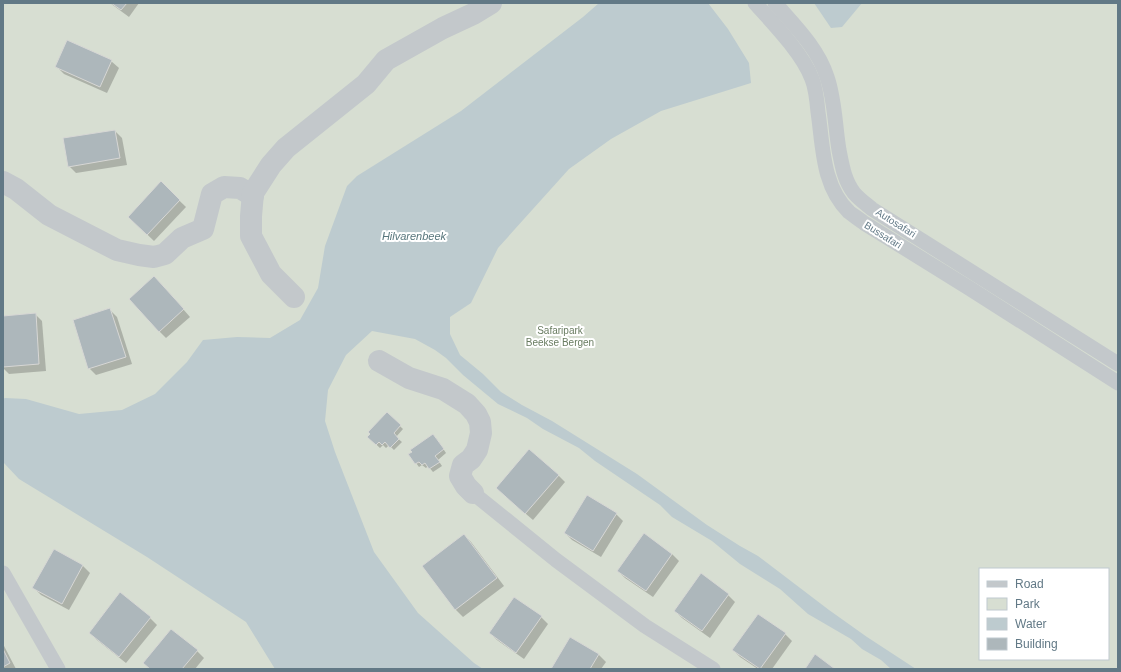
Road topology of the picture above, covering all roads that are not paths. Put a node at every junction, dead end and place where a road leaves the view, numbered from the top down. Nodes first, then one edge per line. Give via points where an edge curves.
1 (491, 3) edge
2 (755, 3) edge
3 (775, 3) edge
4 (3, 182) edge
5 (253, 196) junction
6 (294, 297) dead end
7 (379, 361) dead end
8 (1118, 364) edge
9 (1118, 384) edge
10 (473, 493) joint
11 (3, 573) edge
12 (58, 669) edge
13 (713, 669) edge

1 - 5 street via 386,60 366,84 286,148 271,165
2 - 9 lane, Bussafari via 806,65 816,98 828,174 832,187 849,211
3 - 8 lane, Autosafari via 807,39 827,76 845,177 863,202
4 - 5 street via 49,215 117,250 154,257 165,254 182,238 203,229 212,194 224,187 240,188
5 - 6 street via 251,236 270,274
7 - 10 street via 408,378 443,389 467,404 476,414 481,433 477,450 463,465 460,476
10 - 13 lane via 556,560 645,626
11 - 12 lane

